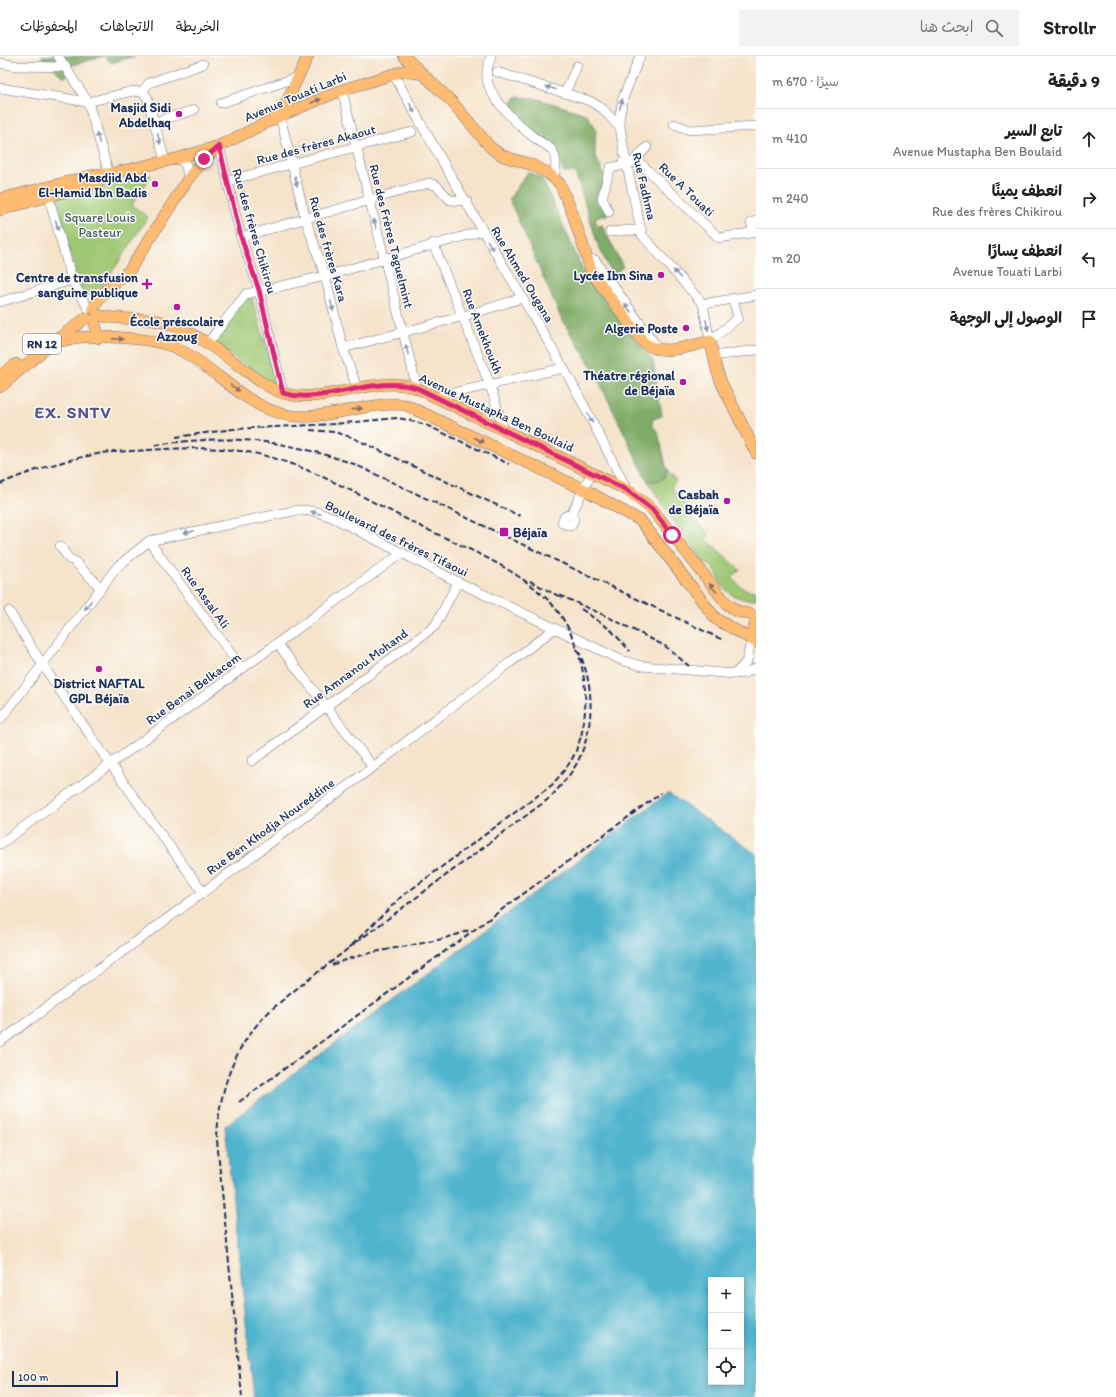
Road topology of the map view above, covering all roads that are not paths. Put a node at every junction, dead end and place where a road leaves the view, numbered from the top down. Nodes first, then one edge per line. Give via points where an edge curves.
1 (58, 56) edge
2 (308, 56) edge
3 (404, 56) edge
4 (491, 56) edge
5 (640, 56) edge
6 (0, 63) edge
7 (203, 64) dead end
8 (577, 66) dead end
9 (66, 67) junction
10 (493, 70) junction
11 (393, 73) junction
12 (298, 77) junction
13 (428, 78) junction
14 (0, 88) edge
15 (342, 90) junction
16 (143, 91) junction
17 (565, 93) junction
18 (88, 102) junction
19 (221, 102) dead end
20 (194, 110) dead end
21 (280, 116) junction
22 (155, 122) junction
23 (617, 123) junction
24 (674, 124) dead end
25 (756, 126) edge
26 (412, 132) dead end
27 (219, 146) junction
28 (356, 147) junction
29 (647, 147) dead end
30 (179, 158) junction
31 (637, 160) junction
32 (165, 161) junction
33 (292, 163) junction
34 (627, 163) junction
35 (107, 175) junction
36 (188, 179) junction
37 (554, 179) junction
38 (227, 181) junction
39 (47, 192) junction
40 (0, 199) edge
41 (369, 199) junction
42 (467, 201) junction
43 (0, 210) edge
44 (609, 212) dead end
45 (305, 217) junction
46 (756, 221) edge
47 (482, 230) junction
48 (642, 231) junction
49 (610, 232) dead end
50 (755, 232) edge
51 (241, 237) junction
52 (433, 243) junction
53 (383, 259) junction
54 (324, 276) junction
55 (72, 280) junction
56 (259, 290) junction
57 (756, 294) edge
58 (522, 298) junction
59 (733, 298) junction
60 (0, 302) edge
61 (703, 304) junction
62 (91, 314) junction
63 (464, 316) junction
64 (403, 332) junction
65 (99, 338) junction
66 (710, 341) junction
67 (52, 343) junction
68 (207, 344) junction
69 (344, 348) junction
70 (756, 350) edge
71 (714, 356) junction
72 (564, 368) junction
73 (0, 376) edge
74 (490, 385) junction
75 (0, 387) edge
76 (357, 388) junction
77 (417, 388) junction
78 (283, 393) junction
79 (435, 397) junction
80 (504, 430) junction
81 (756, 453) edge
82 (592, 472) junction
83 (583, 490) junction
84 (627, 490) junction
85 (572, 513) dead end
86 (149, 541) junction
87 (60, 546) dead end
88 (402, 553) junction
89 (458, 582) junction
90 (101, 588) junction
91 (727, 604) junction
92 (756, 608) edge
93 (9, 611) dead end
94 (756, 616) edge
95 (554, 629) junction
96 (754, 635) edge
97 (277, 643) junction
98 (42, 666) junction
99 (756, 668) edge
100 (242, 669) junction
101 (734, 674) junction
102 (325, 706) junction
103 (0, 720) edge
104 (252, 762) dead end
105 (110, 765) junction
106 (373, 767) junction
107 (0, 844) edge
108 (203, 892) junction
109 (0, 1042) edge

1 - 9 street
2 - 12 main road
3 - 11 main road via 405,64
3 - 13 main road
4 - 10 street
23 -> 5 street, Rue Fadhma via 622,98
6 - 9 street
7 - 16 street via 149,83
8 - 17 street
9 - 18 street
17 -> 10 street
10 - 37 street via 488,82 507,113 554,154
11 - 13 main road, Avenue Touati Larbi via 404,71 422,74
11 - 15 main road, Avenue Touati Larbi
11 -> 42 street, Rue Ahmed Ougana via 423,129
12 - 19 street
12 - 21 main road
13 - 37 main road via 491,148 503,156 532,165
14 - 18 street
21 -> 15 main road, Avenue Touati Larbi
15 - 28 street, Rue des Frères Taguelmint
16 - 18 street
16 - 22 street
17 - 23 street via 603,108
35 -> 18 street
20 - 22 street
21 - 27 main road, Avenue Touati Larbi
21 - 33 street, Rue des frères Kara
22 -> 32 street
23 - 34 street, Rue Fadhma
24 - 25 street via 690,130
26 - 28 street, Rue des frères Akaout
27 - 30 main road
27 - 36 main road, Avenue Touati Larbi via 204,159
27 - 38 street, Rue des frères Chikirou
28 - 33 street, Rue des frères Akaout
28 - 41 street, Rue des Frères Taguelmint
29 - 31 street
30 - 32 main road
30 - 36 street via 186,165
31 - 34 street
31 - 50 street, Rue A Touati via 719,238
32 - 35 main road
33 - 38 street, Rue des frères Akaout
33 -> 45 street, Rue des frères Kara
34 - 44 street via 610,168 602,198
34 - 48 street, Rue Fadhma
35 - 39 main road via 98,174
36 - 62 main road, Avenue Touati Larbi via 129,271 106,289
37 - 66 main road via 564,190 592,272 641,340 651,348 659,350
38 - 51 street, Rue des frères Chikirou
39 - 40 main road
39 - 43 main road
39 -> 55 street
41 - 42 street via 429,183 437,186 450,200
41 - 45 street
53 -> 41 street, Rue des Frères Taguelmint
42 - 47 street, Rue Ahmed Ougana
45 - 51 street
45 - 54 street, Rue des frères Kara
46 - 50 street via 751,223
47 - 52 street
47 -> 58 street, Rue Ahmed Ougana
48 - 49 street
61 -> 48 street, Rue Fadhma via 642,235
51 - 56 street, Rue des frères Chikirou
52 - 53 street
52 - 63 street, Rue Amekhoukh
53 - 54 street
53 - 64 street, Rue des Frères Taguelmint
54 - 56 street
54 -> 69 street, Rue des frères Kara
55 - 60 street
55 - 62 street
56 - 68 street via 246,294
56 - 78 street, Rue des frères Chikirou
57 - 59 street
58 - 63 street
58 - 72 street, Rue Ahmed Ougana
59 - 61 street
59 - 66 street via 738,318
61 -> 66 street
62 - 65 main road
62 - 67 main road, RN 12
62 - 68 main road, Avenue Mustapha Ben Boulaid via 154,320 189,332
62 - 73 main road, RN 12
63 - 64 street
63 - 74 street, Rue Amekhoukh
64 - 69 street
77 -> 64 street, Rue des Frères Taguelmint
65 - 67 main road via 84,337
65 -> 83 main road via 151,340 180,350 251,400 266,409 284,414 322,414 385,405 406,405
66 - 71 main road
67 - 75 main road, RN 12
68 - 78 main road, Avenue Mustapha Ben Boulaid via 262,382
69 - 76 street, Rue des frères Kara
70 - 71 street
71 - 81 main road via 722,384
72 - 74 street
72 -> 84 street, Rue Ahmed Ougana
74 - 79 street
74 - 80 street, Rue Amekhoukh
76 - 77 main road, Avenue Mustapha Ben Boulaid via 398,384
76 - 78 main road, Avenue Mustapha Ben Boulaid via 301,395
77 - 79 main road, Avenue Mustapha Ben Boulaid
79 - 80 main road, Avenue Mustapha Ben Boulaid
80 - 82 main road, Avenue Mustapha Ben Boulaid
82 - 83 street
82 - 84 main road, Avenue Mustapha Ben Boulaid
83 - 85 street
83 - 96 main road via 641,521 716,619
91 -> 84 main road, Avenue Mustapha Ben Boulaid via 652,509
88 -> 86 street, Boulevard des frères Tifaoui via 332,517 314,511 298,510
86 - 90 street, Boulevard des frères Tifaoui via 117,567
86 - 100 street, Rue Assal Ali
87 - 90 street via 69,559
88 - 89 street, Boulevard des frères Tifaoui
88 - 97 street, Rue Benai Belkacem
89 - 95 street, Boulevard des frères Tifaoui
89 - 102 street, Rue Amnanou Mohand via 435,626
90 -> 98 street, Boulevard des frères Tifaoui
91 - 92 main road via 746,609
91 - 94 main road, Avenue Mustapha Ben Boulaid via 737,611
93 - 98 street
95 - 101 street, Boulevard des frères Tifaoui via 635,665
95 - 106 street, Rue Ben Khodja Noureddine
96 - 101 street via 747,661
97 - 100 street, Rue Benai Belkacem
97 - 102 street
98 - 103 street, Boulevard des frères Tifaoui
98 - 105 street
99 - 101 street, Boulevard des frères Tifaoui
100 - 105 street, Rue Benai Belkacem
102 - 104 street, Rue Amnanou Mohand
102 - 106 street
105 - 107 street, Rue Benai Belkacem
105 - 108 street
106 - 108 street, Rue Ben Khodja Noureddine
108 - 109 street, Rue Ben Khodja Noureddine

